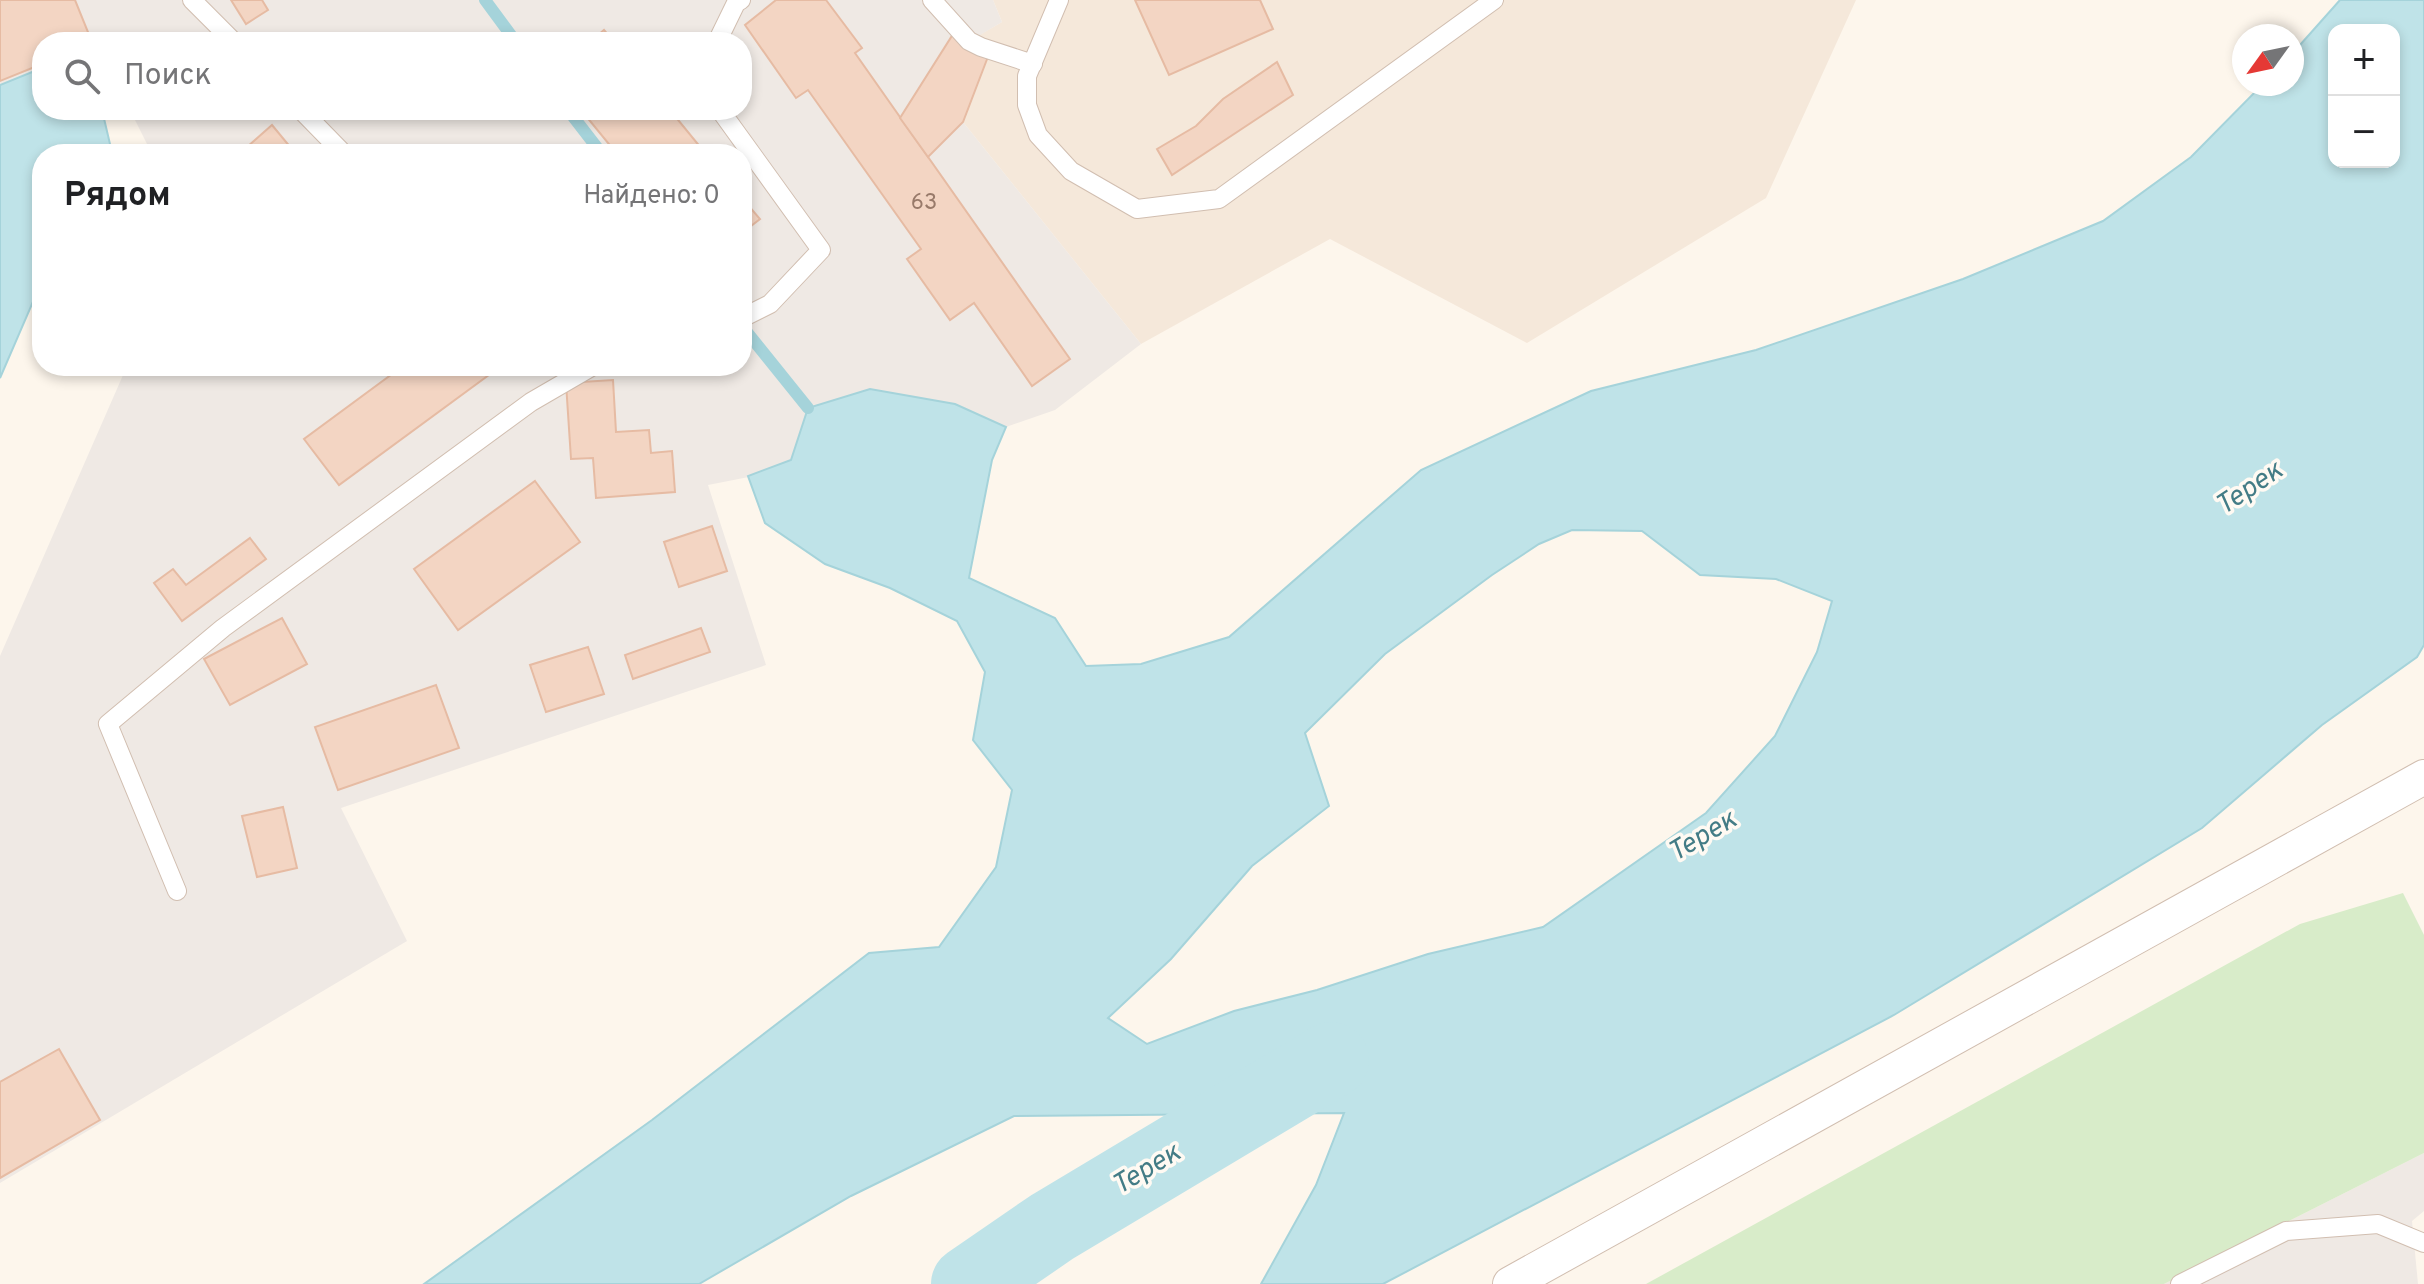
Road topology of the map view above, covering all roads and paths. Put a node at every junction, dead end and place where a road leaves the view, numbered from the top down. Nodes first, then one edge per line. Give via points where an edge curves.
1 (192, 0) edge
2 (741, 0) edge
3 (932, 0) edge
4 (1059, 0) edge
5 (1494, 0) edge
6 (224, 32) edge
7 (722, 32) edge
8 (1033, 64) junction
9 (311, 120) edge
10 (727, 120) edge
11 (334, 144) edge
12 (745, 144) edge
13 (752, 154) edge
14 (752, 313) edge
15 (576, 376) edge
16 (2424, 777) edge
17 (177, 891) dead end
18 (2424, 1243) edge
19 (1510, 1284) edge
20 (2180, 1284) edge

1 - 6 lane
2 - 7 lane
3 - 8 lane via 969,41
4 - 8 lane
5 - 8 lane via 1219,199 1137,209 1071,171 1038,135 1027,105 1027,76
9 - 11 lane
10 - 12 lane
13 - 14 lane via 821,250 770,304
15 - 17 lane via 531,402 223,628 108,724
16 - 19 street
18 - 20 lane via 2378,1224 2286,1231

